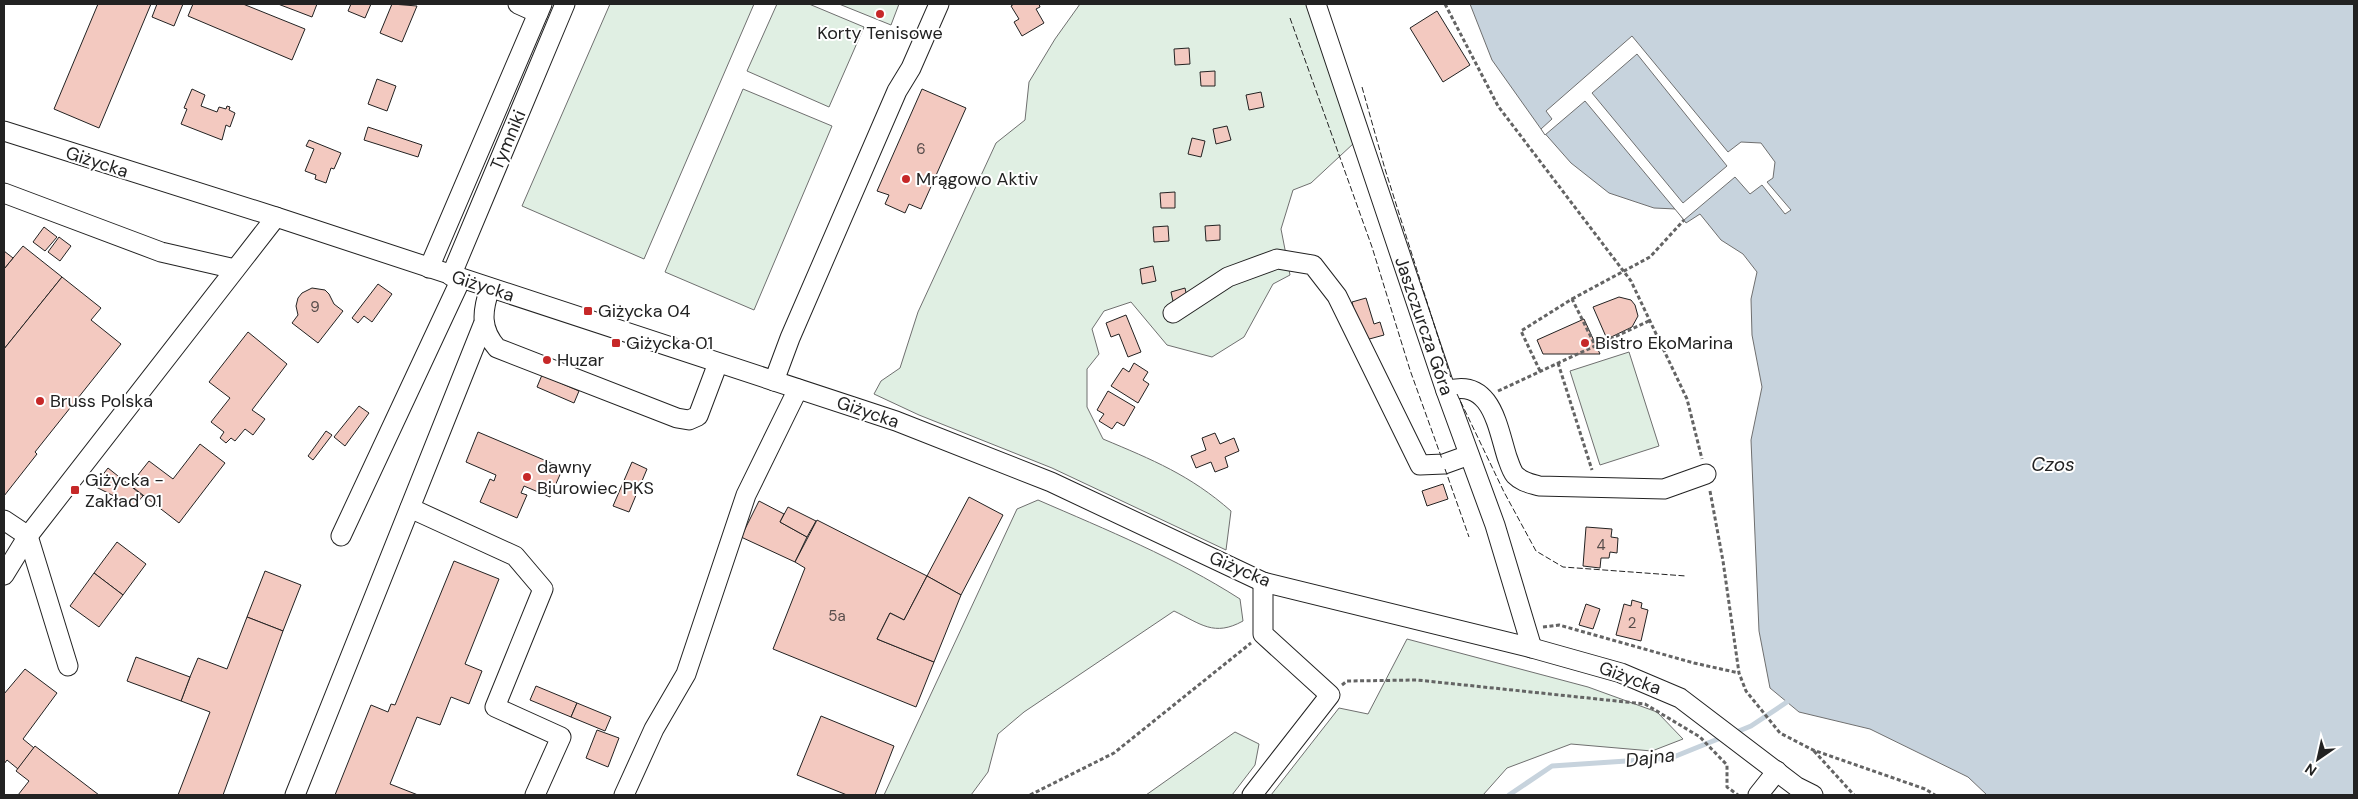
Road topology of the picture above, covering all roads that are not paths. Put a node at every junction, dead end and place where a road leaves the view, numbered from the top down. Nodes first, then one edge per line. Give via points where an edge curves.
1 (518, 4) edge
2 (565, 4) edge
3 (939, 4) edge
4 (1316, 4) edge
5 (540, 8) edge
6 (4, 131) edge
7 (4, 193) edge
8 (276, 217) junction
9 (429, 268) junction
10 (235, 269) junction
11 (456, 277) junction
12 (490, 288) junction
13 (1173, 313) dead end
14 (483, 325) junction
15 (718, 363) junction
16 (774, 381) junction
17 (798, 389) junction
18 (1446, 391) junction
19 (1468, 456) junction
20 (1706, 474) dead end
21 (410, 508) junction
22 (4, 520) edge
23 (28, 536) junction
24 (341, 536) dead end
25 (4, 575) edge
26 (1263, 582) junction
27 (1532, 648) junction
28 (68, 666) dead end
29 (1777, 771) junction
30 (295, 795) edge
31 (536, 795) edge
32 (624, 795) edge
33 (1252, 795) edge
34 (1758, 795) edge
35 (1813, 795) edge

1 - 5 street
2 - 11 street, Tymniki
3 - 16 street via 864,167
4 - 18 street, Jaszczurcza Góra
5 - 9 street, Tymniki
6 - 8 street, Giżycka
7 - 10 street via 161,252
8 - 9 street, Giżycka
8 - 10 street
9 - 11 street, Giżycka
10 - 23 street
11 - 12 street, Giżycka
11 - 24 street, Tymniki
12 - 14 street via 483,307
12 - 15 street, Giżycka
13 - 19 street via 1228,277 1277,259 1313,265 1337,296 1420,465 1444,464
14 - 15 street via 497,348 689,420 698,416
14 - 21 street
15 - 16 street, Giżycka
16 - 17 street, Giżycka
17 - 26 street, Giżycka via 896,421 1051,482
17 - 32 street via 746,495 686,674 654,729
18 - 19 street, Jaszczurcza Góra
18 - 20 street via 1458,387 1478,392 1491,406 1513,473 1523,482 1539,486 1664,489
19 - 27 street, Jaszczurcza Góra via 1495,524
21 - 30 street
21 - 31 street via 515,556 543,589 495,707 561,737
22 - 23 street
23 - 25 street
23 - 28 street
26 - 27 street, Giżycka
26 - 33 street via 1263,634 1330,695
27 - 29 street, Giżycka via 1621,673 1680,698
29 - 34 street
29 - 35 street

